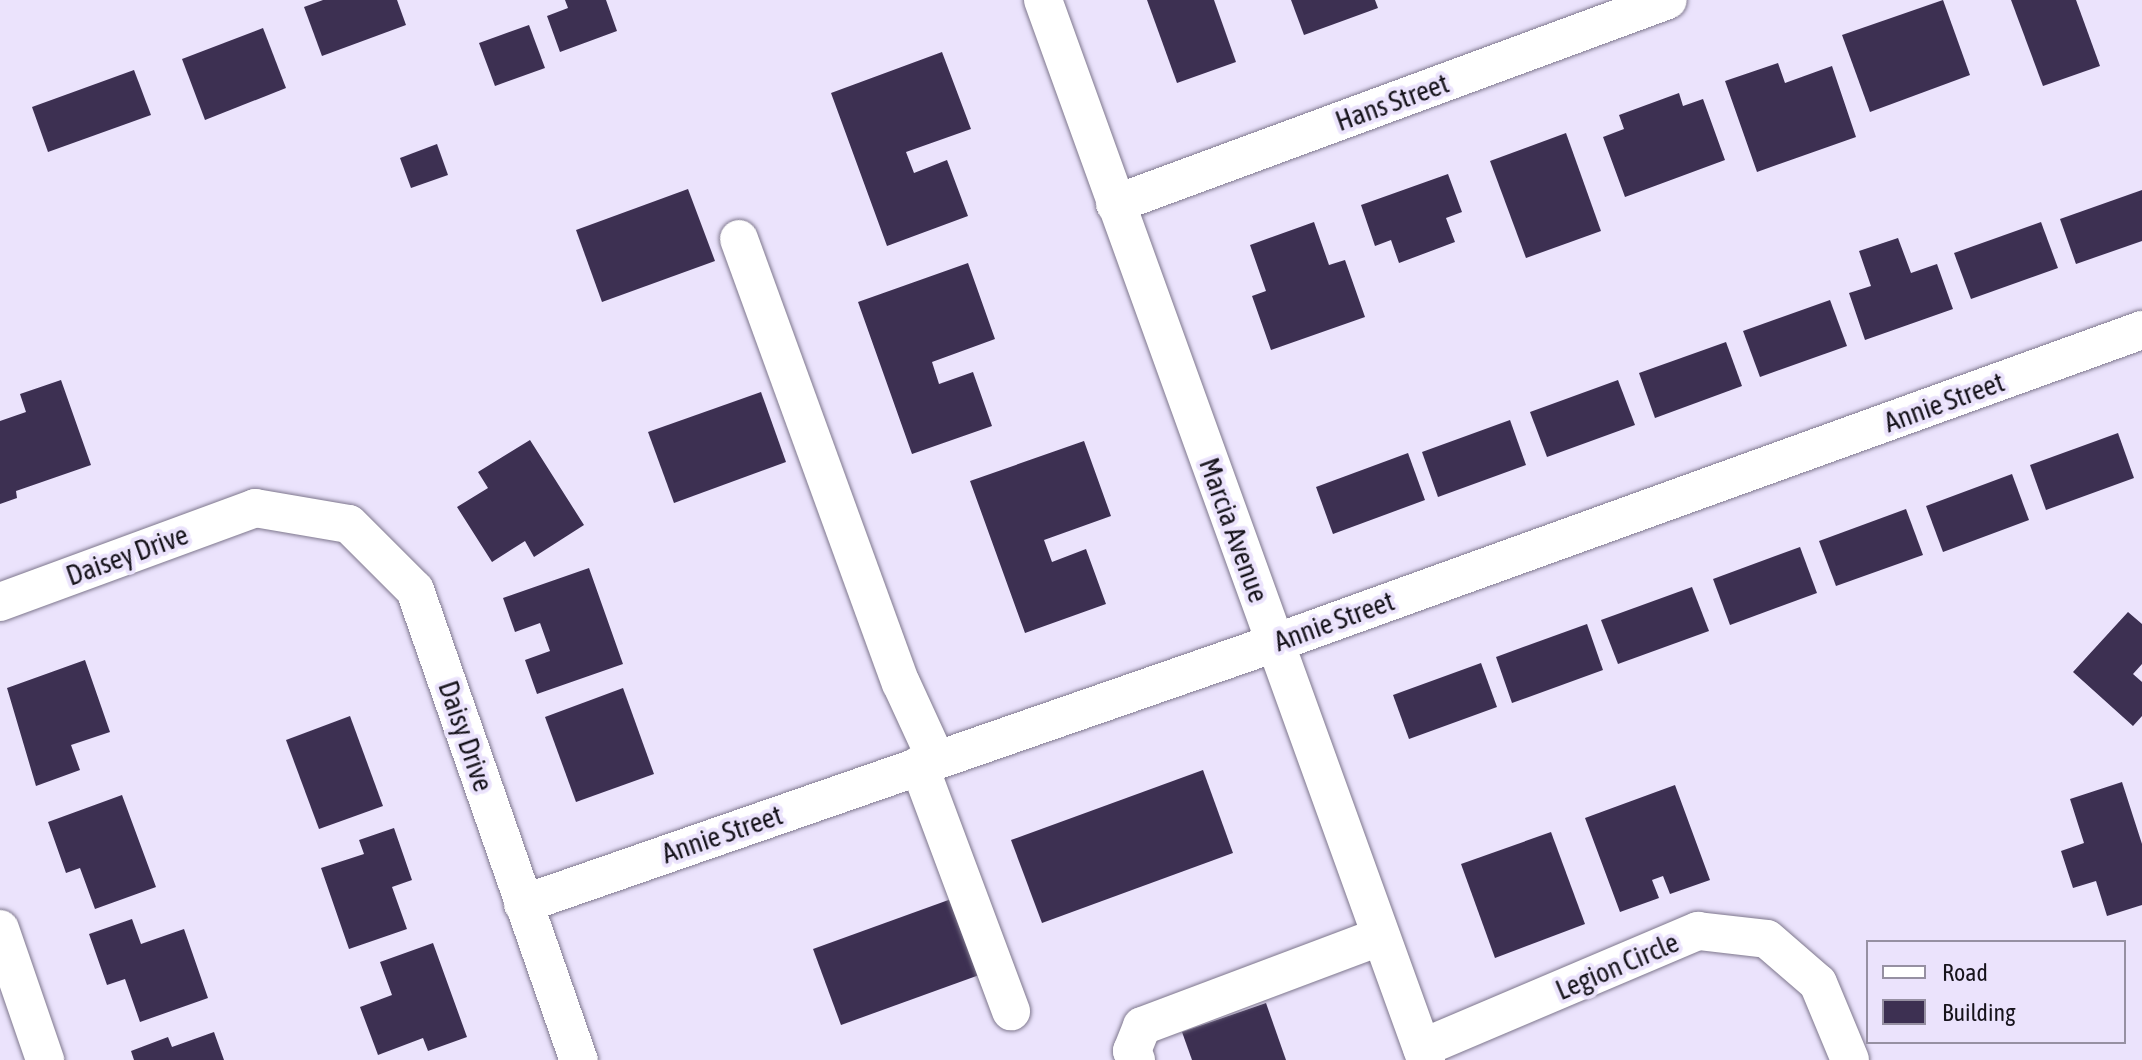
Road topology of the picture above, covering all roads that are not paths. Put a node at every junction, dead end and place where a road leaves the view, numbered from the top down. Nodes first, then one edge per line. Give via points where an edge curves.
1 (1043, 0) edge
2 (1668, 0) edge
3 (1115, 204) junction
4 (739, 239) dead end
5 (2142, 330) edge
6 (255, 508) joint
7 (0, 602) edge
8 (1275, 643) junction
9 (928, 762) junction
10 (523, 904) junction
11 (0, 929) edge
12 (1381, 936) junction
13 (1011, 1011) dead end
14 (1424, 1054) edge
15 (45, 1060) edge
16 (579, 1060) edge
17 (1136, 1060) edge
18 (1850, 1060) edge

1 - 3 street, Marcia Avenue
2 - 3 street, Hans Street
3 - 8 street, Marcia Avenue
4 - 9 street
5 - 8 street, Annie Street
6 - 7 street, Daisey Drive
6 - 10 street, Daisy Drive via 349,524 415,590
8 - 9 street, Annie Street
8 - 12 street, Marcia Avenue
9 - 10 street, Annie Street
9 - 13 street
10 - 16 street, Daisy Drive
11 - 15 street
12 - 14 street, Marcia Avenue
12 - 17 street via 1142,1026 1132,1051
14 - 18 street, Legion Circle via 1698,931 1767,939 1818,983

